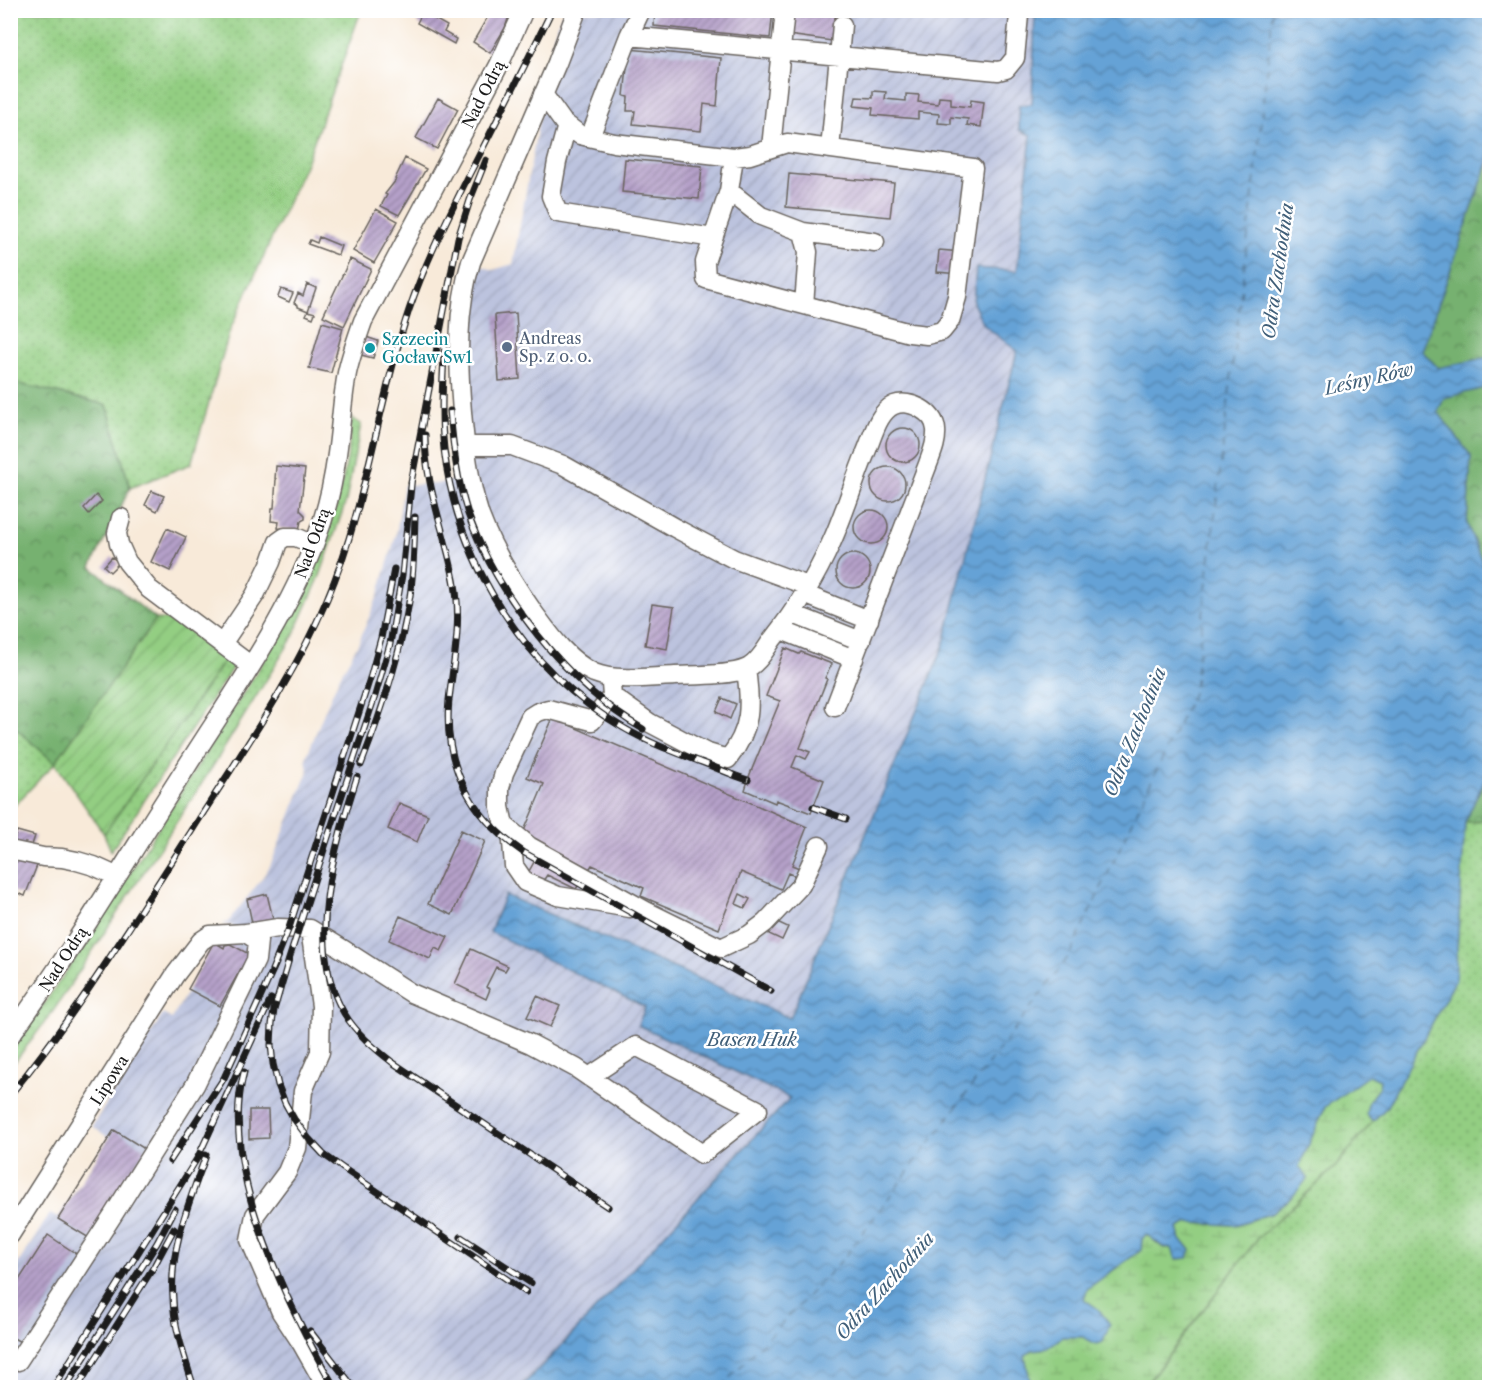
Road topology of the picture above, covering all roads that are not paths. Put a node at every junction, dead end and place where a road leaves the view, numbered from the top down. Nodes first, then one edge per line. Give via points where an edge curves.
1 (524, 10) edge
2 (577, 10) edge
3 (641, 10) edge
4 (785, 10) edge
5 (1019, 15) dead end
6 (842, 25) dead end
7 (629, 36) junction
8 (781, 51) junction
9 (840, 56) junction
10 (543, 94) junction
11 (567, 125) junction
12 (590, 137) junction
13 (771, 148) junction
14 (830, 149) junction
15 (734, 157) junction
16 (729, 191) junction
17 (803, 232) junction
18 (713, 238) junction
19 (875, 242) dead end
20 (804, 305) junction
21 (465, 446) junction
22 (121, 519) dead end
23 (314, 545) junction
24 (806, 590) junction
25 (793, 614) junction
26 (869, 620) junction
27 (781, 630) junction
28 (861, 641) junction
29 (222, 644) junction
30 (854, 659) junction
31 (250, 665) junction
32 (746, 669) junction
33 (610, 677) junction
34 (612, 696) junction
35 (835, 707) dead end
36 (511, 831) junction
37 (819, 846) dead end
38 (10, 850) edge
39 (116, 876) junction
40 (646, 911) junction
41 (310, 929) junction
42 (246, 933) junction
43 (10, 1036) edge
44 (589, 1077) junction
45 (10, 1234) edge
46 (18, 1361) dead end
47 (327, 1388) edge

1 - 23 street, Nad Odrą via 359,332 347,374 332,483
2 - 10 street
3 - 7 street
4 - 8 street
5 - 9 street via 1015,58 1006,69 998,71
6 - 9 street
7 - 8 street
7 - 12 street
8 - 9 street
8 - 13 street
9 - 14 street
10 - 11 street
10 - 21 street via 471,262 465,286 459,338
11 - 12 street
11 - 18 street via 550,196 558,213
12 - 15 street
13 - 14 street via 787,143
13 - 15 street
14 - 20 street via 973,168 957,297 950,321 942,331 927,335
15 - 16 street
16 - 17 street via 761,216
16 - 18 street
17 - 19 street
17 - 20 street via 808,252
18 - 20 street via 705,262 706,279
21 - 24 street via 512,446 563,465 734,560
21 - 33 street via 480,514 513,581 560,646 586,668
22 - 29 street via 117,533 127,562 149,589
23 - 29 street via 296,537 278,542 255,595
23 - 31 street, Nad Odrą via 296,586
24 - 25 street
24 - 26 street
24 - 26 street via 833,539 883,412 896,404 921,408 936,427 935,442
25 - 27 street
25 - 28 street
26 - 28 street
27 - 30 street
27 - 32 street
28 - 30 street
29 - 31 street
30 - 35 street
31 - 39 street, Nad Odrą
32 - 33 street via 700,675
32 - 34 street via 750,699 746,726 728,759 705,752 650,723
33 - 34 street
34 - 36 street via 592,721 548,709 530,717 500,788 504,825
36 - 40 street via 529,846
36 - 40 street via 514,866 525,882 558,896
37 - 40 street via 801,885 765,923 721,948
38 - 39 street via 77,861
39 - 43 street, Nad Odrą
41 - 42 street
41 - 44 street via 411,993 531,1044
41 - 47 street via 321,1006 320,1052 303,1091 297,1148 287,1172 255,1215 250,1240 281,1312
42 - 45 street, Lipowa via 210,935 201,941 175,975
42 - 46 street via 258,941 256,960 195,1085
44 - 44 street via 702,1154 758,1110 636,1046

